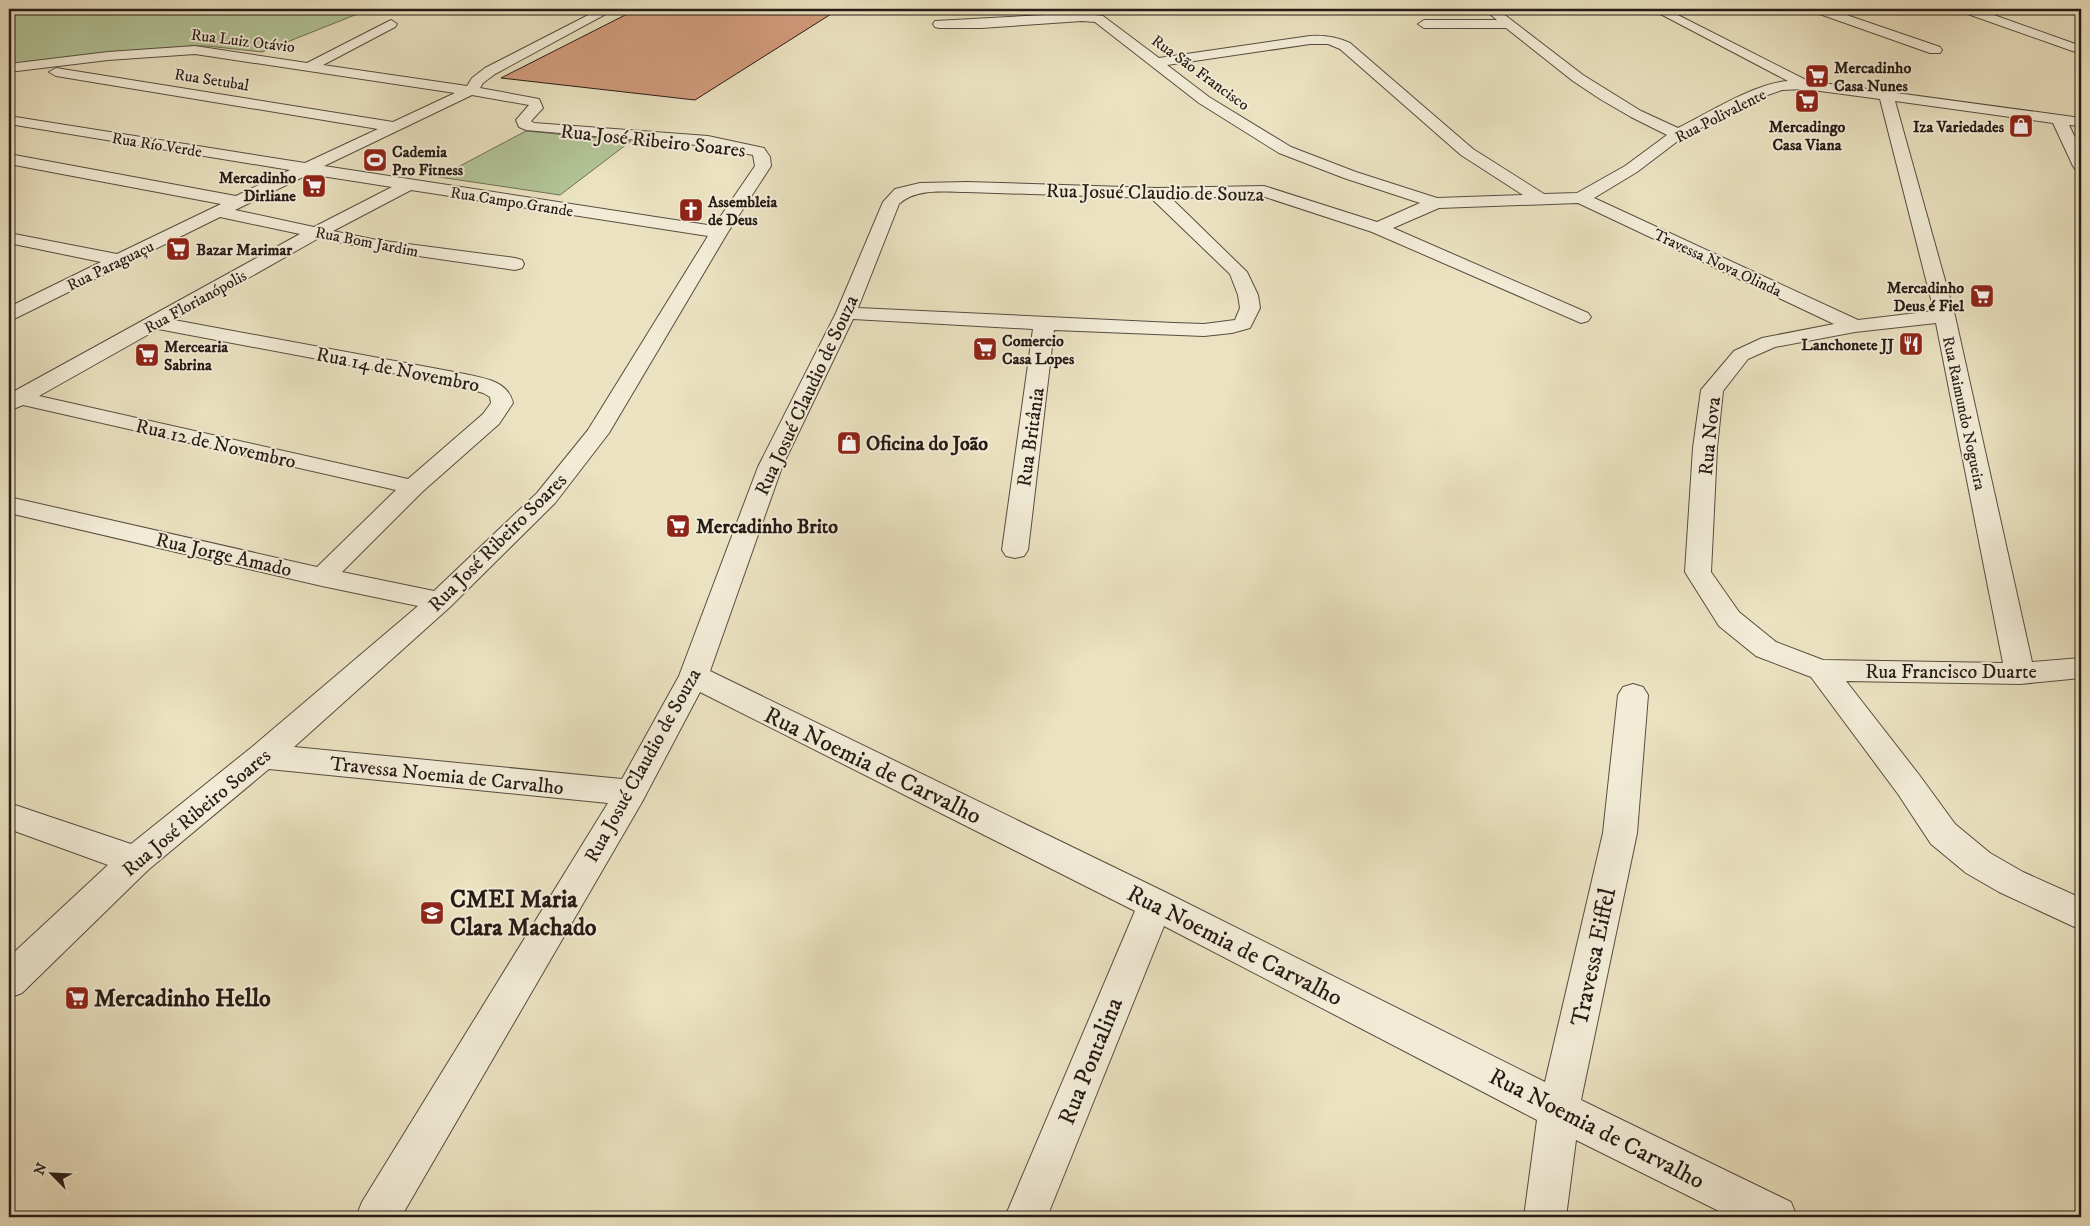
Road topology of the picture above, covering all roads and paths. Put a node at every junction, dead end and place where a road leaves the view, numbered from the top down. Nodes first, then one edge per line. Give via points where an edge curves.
1 (609, 9) edge
2 (1490, 9) edge
3 (1657, 9) edge
4 (1818, 9) edge
5 (1966, 9) edge
6 (391, 24) dead end
7 (939, 24) dead end
8 (1424, 24) dead end
9 (1508, 24) junction
10 (1935, 50) dead end
11 (2081, 50) edge
12 (1155, 63) junction
13 (311, 66) junction
14 (16, 67) edge
15 (1805, 85) junction
16 (472, 90) junction
17 (1886, 96) junction
18 (9, 120) edge
19 (2059, 120) junction
20 (2081, 122) edge
21 (395, 127) junction
22 (1678, 134) junction
23 (9, 159) edge
24 (2081, 166) edge
25 (306, 169) junction
26 (408, 185) junction
27 (1156, 193) junction
28 (1581, 198) junction
29 (1542, 200) junction
30 (239, 202) junction
31 (1436, 203) junction
32 (219, 212) junction
33 (1378, 228) junction
34 (317, 232) junction
35 (719, 232) junction
36 (9, 238) edge
37 (120, 260) junction
38 (515, 264) dead end
39 (9, 293) edge
40 (40, 300) junction
41 (846, 313) junction
42 (9, 314) edge
43 (1581, 316) dead end
44 (1945, 316) junction
45 (157, 322) junction
46 (1044, 324) junction
47 (1855, 326) junction
48 (14, 401) edge
49 (414, 488) junction
50 (9, 505) edge
51 (1015, 550) dead end
52 (322, 576) junction
53 (440, 601) junction
54 (2081, 668) edge
55 (1821, 670) junction
56 (2020, 674) junction
57 (694, 676) junction
58 (1633, 695) dead end
59 (263, 756) junction
60 (631, 793) junction
61 (9, 816) edge
62 (136, 860) junction
63 (1155, 904) junction
64 (2081, 915) edge
65 (9, 981) edge
66 (1559, 1110) junction
67 (377, 1217) edge
68 (1026, 1217) edge
69 (1545, 1217) edge
70 (1776, 1217) edge

1 - 16 street, Rua Paraguaçu via 490,71
2 - 9 street
3 - 15 street
4 - 10 street
5 - 11 street
6 - 13 street
7 - 12 street, Rua São Francisco via 1095,18
8 - 9 street
9 - 22 street via 1605,96
12 - 29 street via 1321,39 1336,42 1467,152
12 - 31 street, Rua São Francisco via 1204,100 1285,150 1350,176
13 - 14 street, Rua Luiz Otávio via 195,50
13 - 16 street, Rua Luiz Otávio
14 - 21 street, Rua Setubal
15 - 17 street, Rua Polivalente
15 - 22 street, Rua Polivalente via 1780,86 1757,94
16 - 21 street, Rua Paraguaçu
16 - 35 street, Rua José Ribeiro Soares via 534,102 536,108 522,120 524,124 538,128 708,141 758,151 762,166
17 - 19 street, Rua Polivalente
17 - 44 street, Rua Raimundo Nogueira
18 - 25 street, Rua Río Verde
19 - 20 street, Rua Polivalente
19 - 24 street
21 - 25 street, Rua Paraguaçu
22 - 28 street, Rua Polivalente via 1631,169
23 - 30 street
25 - 26 street, Rua Campo Grande
25 - 30 street, Rua Paraguaçu
26 - 34 street, Rua Florianópolis
26 - 35 street, Rua Campo Grande
27 - 33 street, Rua Josué Claudio de Souza via 1264,191
27 - 41 street, Rua Josué Claudio de Souza via 967,187 920,188 901,193 891,202
27 - 46 street via 1238,272 1250,308 1242,324 1232,328 1175,329
28 - 29 street, Rua Polivalente
28 - 47 street, Travessa Nova Olinda
29 - 31 street, Rua Polivalente
30 - 32 street, Rua Paraguaçu
31 - 33 street, Rua Polivalente
32 - 34 street, Rua Bom Jardim
32 - 37 street, Rua Paraguaçu
33 - 43 street, Rua Josué Claudio de Souza
34 - 38 street, Rua Bom Jardim via 377,245
34 - 45 street, Rua Florianópolis
35 - 53 street, Rua José Ribeiro Soares via 598,433 546,498
36 - 37 street
37 - 40 street, Rua Paraguaçu
39 - 40 street
40 - 42 street, Rua Paraguaçu
41 - 46 street
41 - 57 street, Rua Josué Claudio de Souza via 770,467
44 - 47 street, Rua Nova
44 - 56 street, Rua Raimundo Nogueira
45 - 48 street, Rua Florianópolis
45 - 49 street, Rua 14 de Novembro via 465,380 500,394 502,402 491,419
46 - 51 street, Rua Britânia
47 - 55 street, Rua Nova via 1769,342 1741,355 1712,390 1705,448 1698,572 1729,619 1766,649
48 - 49 street, Rua 12 de Novembro
49 - 52 street, Rua 14 de Novembro
50 - 52 street, Rua Jorge Amado
52 - 53 street, Rua Jorge Amado
53 - 59 street, Rua José Ribeiro Soares
54 - 56 street, Rua Francisco Duarte
55 - 56 street, Rua Francisco Duarte
55 - 64 street via 1943,834 1978,862 2011,882
57 - 60 street, Rua Josué Claudio de Souza
57 - 63 street, Rua Noemia de Carvalho
58 - 66 street, Travessa Eiffel via 1620,832
59 - 60 street, Travessa Noemia de Carvalho
59 - 62 street, Rua José Ribeiro Soares
60 - 67 street, Rua Josué Claudio de Souza
61 - 62 street
62 - 65 street, Rua José Ribeiro Soares
63 - 66 street, Rua Noemia de Carvalho
63 - 68 street, Rua Pontalina
66 - 69 street, Travessa Eiffel
66 - 70 street, Rua Noemia de Carvalho

